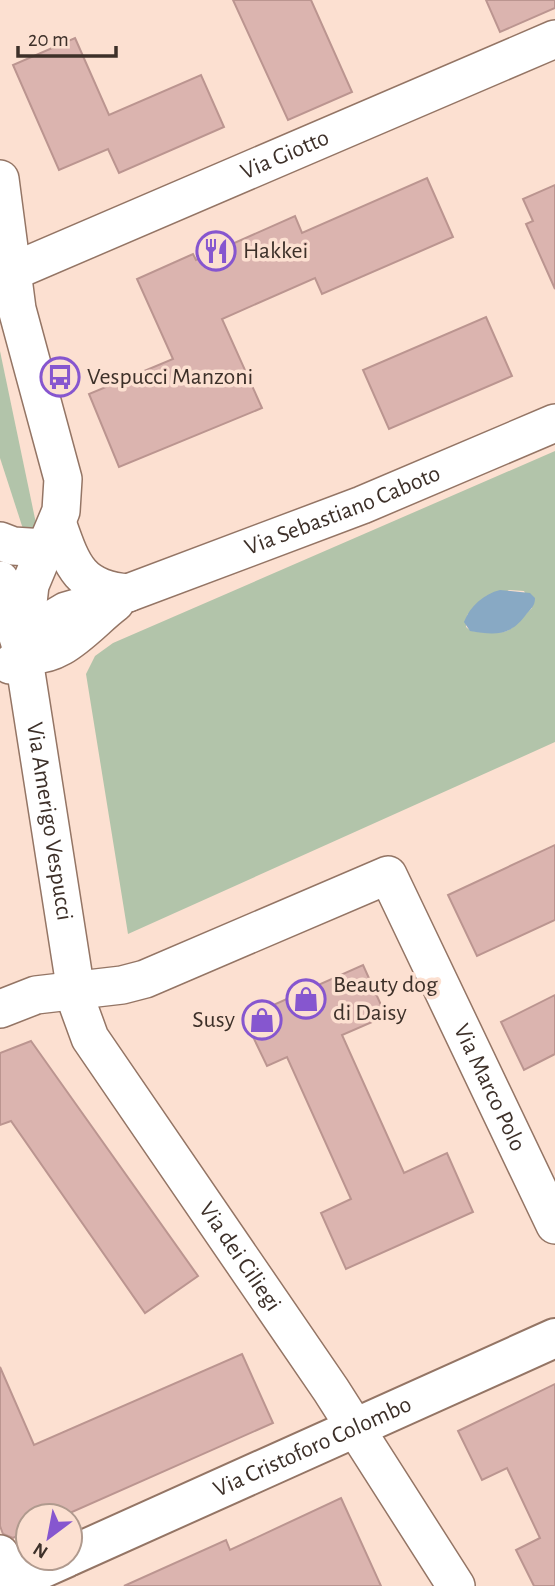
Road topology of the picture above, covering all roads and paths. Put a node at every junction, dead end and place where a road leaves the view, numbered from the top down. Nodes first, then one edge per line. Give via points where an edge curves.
1 (555, 39) edge
2 (0, 179) edge
3 (6, 274) edge
4 (555, 423) edge
5 (51, 535) junction
6 (0, 541) edge
7 (0, 580) edge
8 (128, 593) junction
9 (11, 662) edge
10 (76, 990) junction
11 (0, 1009) edge
12 (555, 1225) edge
13 (555, 1338) edge
14 (357, 1429) junction
15 (84, 1550) edge
16 (456, 1586) edge

1 - 3 street, Via Giotto
2 - 3 street, Via Amerigo Vespucci
3 - 5 street, Via Amerigo Vespucci via 63,479 63,500
4 - 8 street, Via Sebastiano Caboto via 362,505
5 - 6 street via 13,546
5 - 8 street via 90,584
5 - 9 street, Via Amerigo Vespucci via 26,601
7 - 9 street, Via Amerigo Vespucci
8 - 9 street, Via Sebastiano Caboto via 54,617 35,631
9 - 10 street, Via Amerigo Vespucci
10 - 11 street via 36,995
10 - 12 street, Via Marco Polo via 145,979 388,875
10 - 14 street, Via dei Ciliegi via 83,1023 97,1053
13 - 14 street, Via Cristoforo Colombo
14 - 15 street, Via Cristoforo Colombo
14 - 16 street, Via dei Ciliegi

